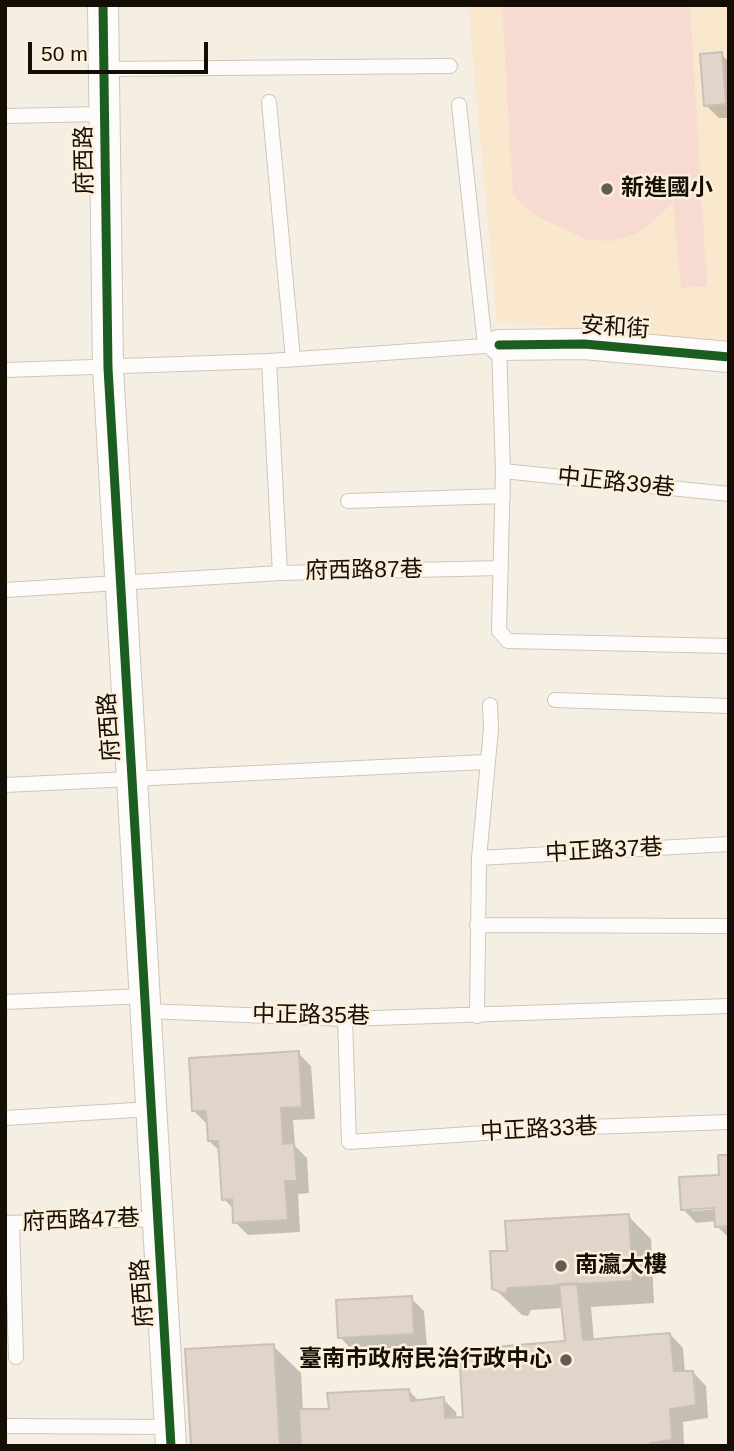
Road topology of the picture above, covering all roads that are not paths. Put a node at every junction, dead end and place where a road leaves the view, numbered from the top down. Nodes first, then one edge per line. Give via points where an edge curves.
1 (103, 5) edge
2 (450, 66) dead end
3 (103, 69) junction
4 (269, 102) dead end
5 (459, 105) dead end
6 (103, 114) junction
7 (5, 116) edge
8 (492, 345) junction
9 (729, 357) edge
10 (293, 359) junction
11 (269, 361) junction
12 (108, 368) junction
13 (5, 370) edge
14 (503, 471) junction
15 (729, 495) edge
16 (503, 496) junction
17 (348, 501) dead end
18 (501, 568) junction
19 (280, 573) junction
20 (120, 583) junction
21 (5, 590) edge
22 (729, 646) edge
23 (555, 701) dead end
24 (489, 705) dead end
25 (729, 706) edge
26 (485, 762) junction
27 (133, 777) junction
28 (5, 785) edge
29 (729, 844) edge
30 (479, 858) junction
31 (477, 925) junction
32 (729, 926) edge
33 (5, 1002) edge
34 (145, 1003) junction
35 (729, 1006) edge
36 (477, 1016) junction
37 (345, 1018) junction
38 (151, 1109) junction
39 (5, 1118) edge
40 (729, 1122) edge
41 (157, 1219) junction
42 (9, 1223) edge
43 (16, 1357) dead end
44 (5, 1426) edge
45 (171, 1436) edge

1 - 3 street, 府西路
2 - 3 lane
3 - 6 street, 府西路
4 - 10 lane
5 - 8 lane
6 - 7 lane
6 - 12 street, 府西路
8 - 9 street, 安和街 via 584,344
8 - 10 lane
8 - 14 lane
10 - 11 lane
11 - 12 lane
11 - 19 lane
12 - 13 lane
12 - 20 street, 府西路
14 - 15 lane, 中正路39巷
14 - 16 lane
16 - 17 lane
16 - 18 lane
18 - 19 lane, 府西路87巷
18 - 22 lane via 499,631 508,641
19 - 20 lane, 府西路87巷
20 - 21 lane, 府西路87巷
20 - 27 street, 府西路
23 - 25 lane
24 - 26 lane via 491,729
26 - 27 lane
26 - 30 lane
27 - 28 lane
27 - 34 street, 府西路
29 - 30 lane, 中正路37巷
30 - 31 lane
31 - 32 lane
31 - 36 lane
33 - 34 lane, 中正路35巷
34 - 37 lane, 中正路35巷
34 - 38 street, 府西路
35 - 36 lane, 中正路35巷
36 - 37 lane, 中正路35巷
37 - 40 lane, 中正路33巷 via 349,1142
38 - 39 lane
38 - 41 street, 府西路
41 - 42 lane, 府西路47巷
41 - 45 street, 府西路
42 - 43 lane
44 - 45 lane

